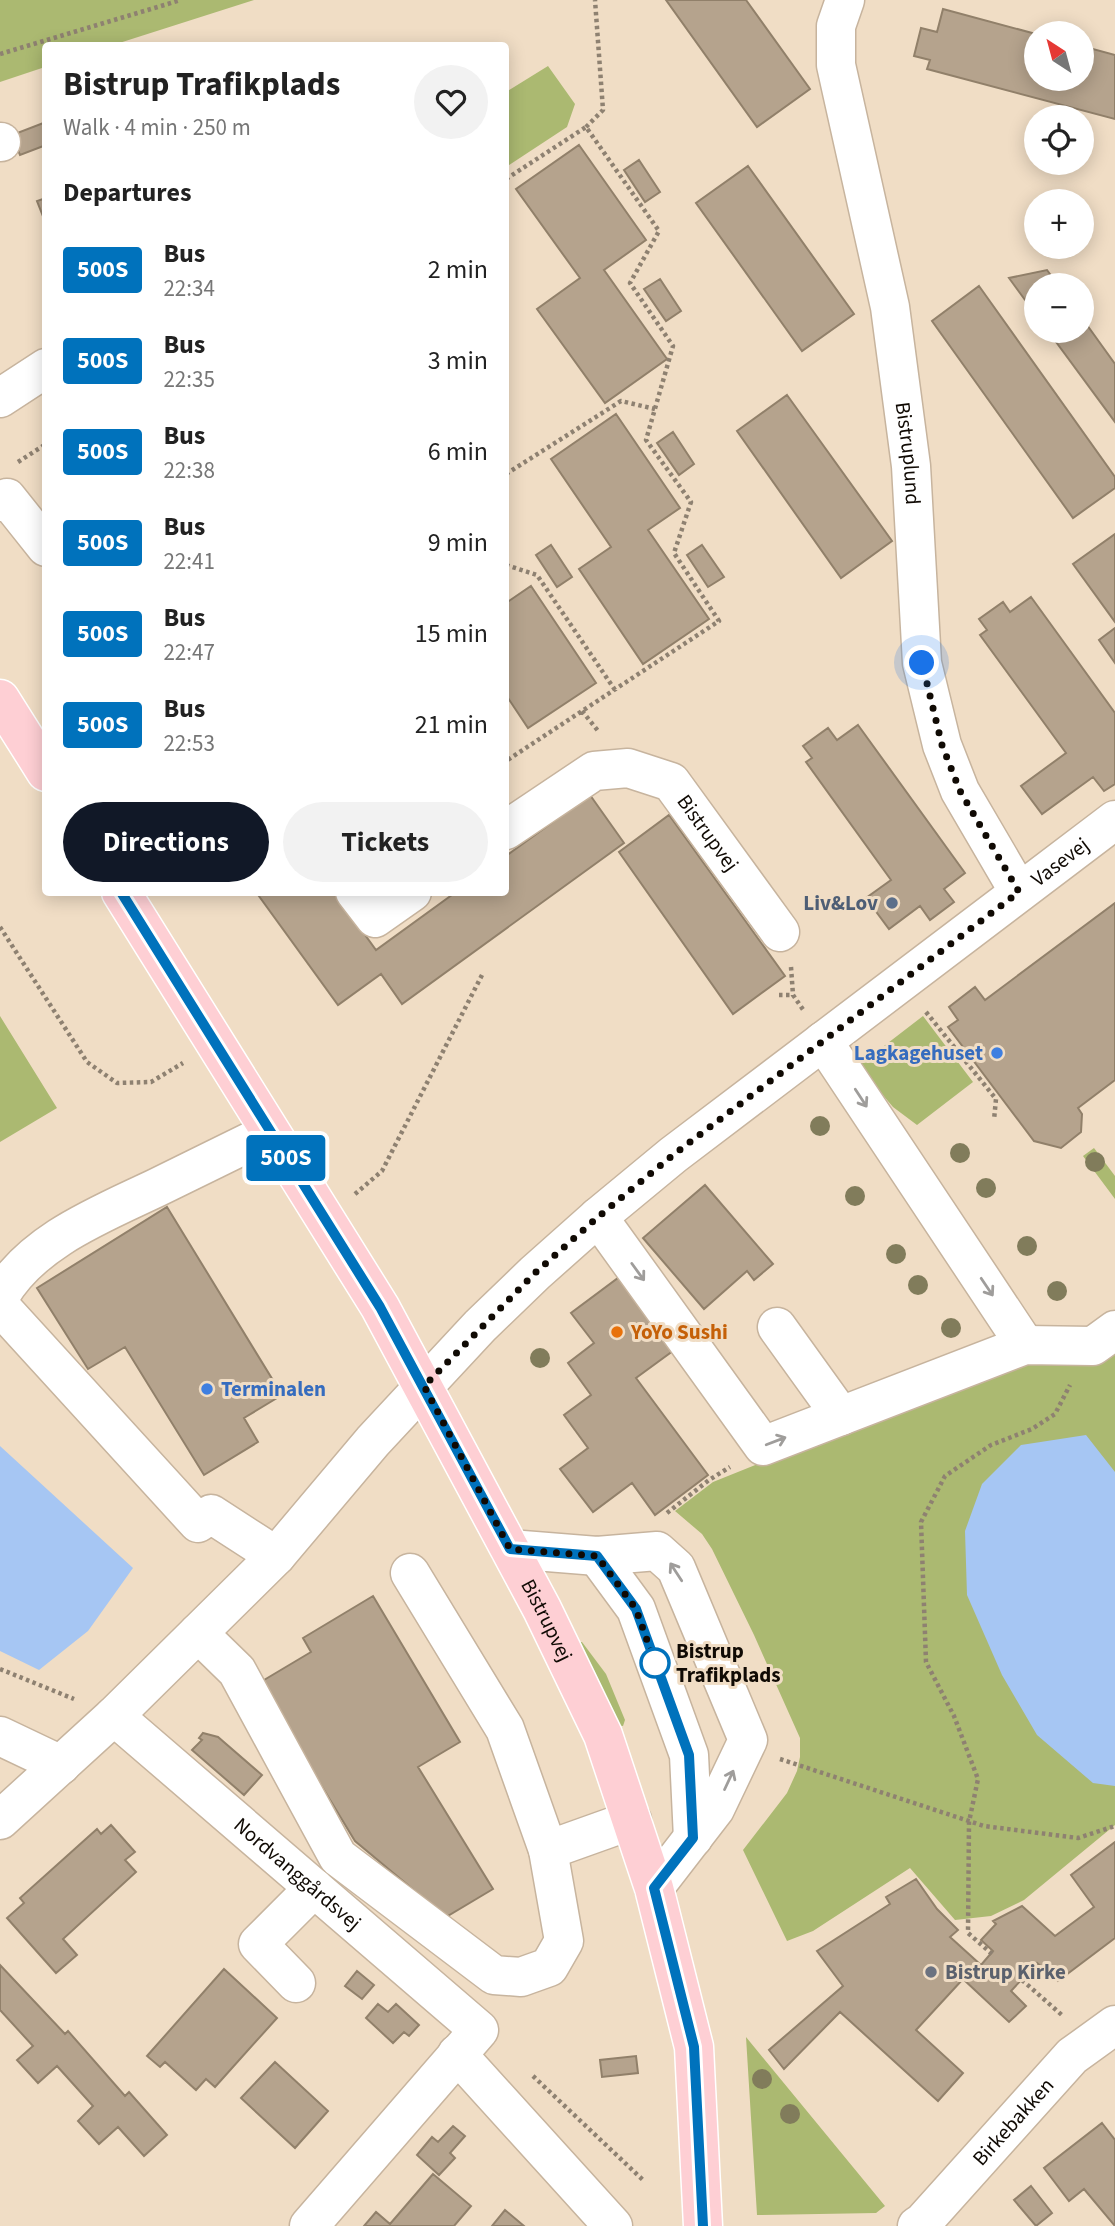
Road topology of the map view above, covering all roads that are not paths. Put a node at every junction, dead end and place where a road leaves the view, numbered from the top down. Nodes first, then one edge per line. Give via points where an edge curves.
1 (845, 0) edge
2 (42, 372) edge
3 (0, 398) edge
4 (2, 495) edge
5 (42, 542) edge
6 (0, 699) edge
7 (42, 766) edge
8 (1115, 821) edge
9 (509, 828) edge
10 (1019, 892) junction
11 (123, 896) edge
12 (358, 896) edge
13 (406, 896) edge
14 (780, 932) dead end
15 (823, 1041) junction
16 (270, 1132) junction
17 (598, 1217) junction
18 (0, 1296) edge
19 (0, 1306) edge
20 (777, 1327) dead end
21 (1115, 1330) edge
22 (1025, 1345) junction
23 (424, 1386) junction
24 (841, 1416) junction
25 (510, 1549) junction
26 (276, 1556) junction
27 (597, 1556) junction
28 (410, 1573) dead end
29 (198, 1633) junction
30 (114, 1716) junction
31 (0, 1735) edge
32 (61, 1765) junction
33 (0, 1819) edge
34 (632, 1821) junction
35 (693, 1838) junction
36 (548, 1850) junction
37 (314, 1888) junction
38 (654, 1888) junction
39 (296, 1983) dead end
40 (1103, 2033) edge
41 (468, 2042) junction
42 (309, 2226) edge
43 (613, 2226) edge
44 (703, 2226) edge
45 (916, 2226) edge

1 - 10 street, Bistruplund via 836,26 836,65 890,307 911,466 922,663 942,745 960,791
2 - 3 street
4 - 5 street
6 - 7 main road
8 - 10 street, Vasevej
9 - 14 street, Bistrupvej via 594,771 628,768 671,782
10 - 15 street, Vasevej
11 - 16 main road, Bistrupvej
12 - 13 street via 375,918
15 - 17 street, Vasevej
15 -> 22 street
16 - 18 street via 82,1223 38,1253
16 - 23 main road, Bistrupvej
17 - 23 street, Vasevej via 535,1273
17 -> 24 street via 763,1446
19 - 26 street via 198,1523 211,1514
20 - 24 street
21 - 22 street via 1093,1346
22 - 24 street
23 - 25 main road, Bistrupvej
23 - 26 street
25 - 27 street
25 - 34 main road, Bistrupvej via 603,1735
26 - 29 street
27 - 35 street via 636,1609 689,1755
35 -> 27 street via 715,1809 748,1740 676,1568 657,1551
28 - 36 street via 505,1729
29 - 30 street
29 - 36 street via 237,1671 338,1857 494,1975 521,1977 549,1967 564,1941
30 - 32 street
30 - 37 street, Nordvanggårdsvej
31 - 32 street
32 - 33 street
34 - 36 street
34 - 38 main road, Bistrupvej
35 - 38 street
37 - 39 street via 258,1944
37 - 41 street, Nordvanggårdsvej
38 - 44 main road, Bistrupvej via 694,2047
40 - 45 street, Birkebakken via 1072,2056
41 - 42 street
41 - 43 street, Nordvanggårdsvej

